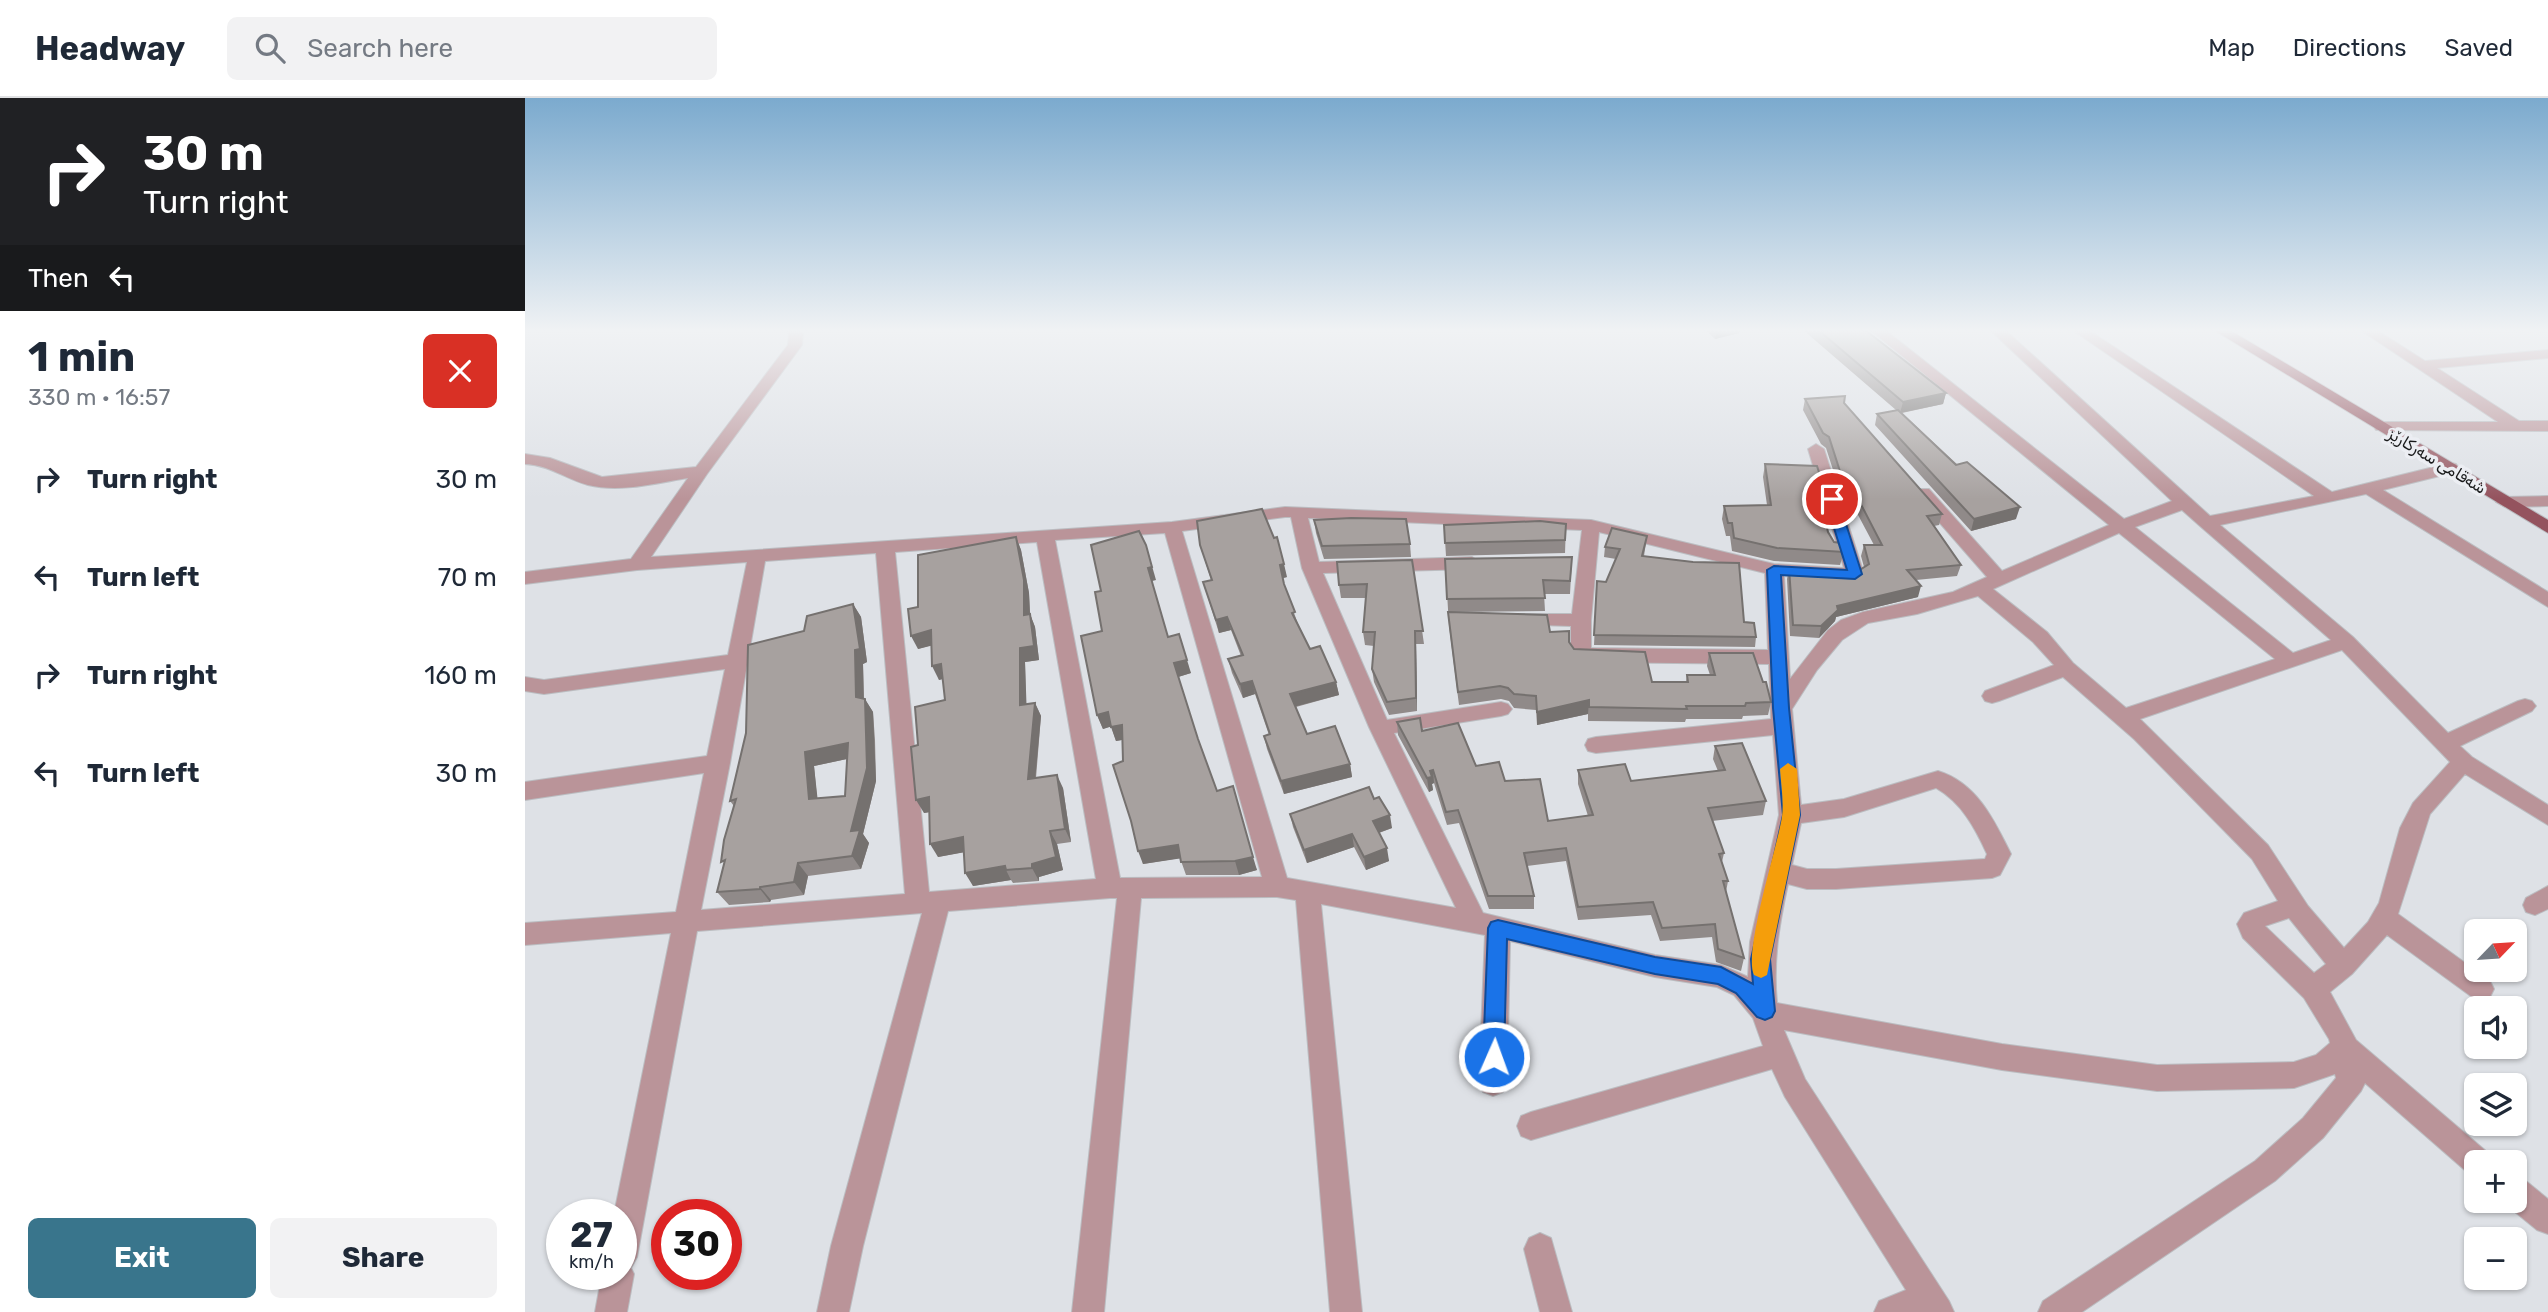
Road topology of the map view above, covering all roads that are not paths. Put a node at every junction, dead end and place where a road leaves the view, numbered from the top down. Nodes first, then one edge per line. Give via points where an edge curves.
1 (765, 386) edge
2 (1946, 386) edge
3 (2057, 386) edge
4 (2162, 386) edge
5 (2313, 386) edge
6 (2455, 386) edge
7 (2548, 426) edge
8 (2382, 427) junction
9 (2517, 427) junction
10 (1816, 449) dead end
11 (525, 458) edge
12 (2450, 468) junction
13 (701, 471) junction
14 (1907, 475) edge
15 (2369, 488) junction
16 (2329, 498) junction
17 (2548, 501) edge
18 (2505, 502) junction
19 (2184, 503) junction
20 (1299, 514) junction
21 (2206, 522) junction
22 (1591, 525) junction
23 (2121, 526) junction
24 (1172, 527) junction
25 (2548, 528) edge
26 (1045, 535) junction
27 (885, 547) junction
28 (757, 556) junction
29 (1490, 562) edge
30 (637, 564) junction
31 (1311, 568) junction
32 (1774, 570) junction
33 (525, 578) edge
34 (1989, 584) junction
35 (2548, 601) edge
36 (1498, 620) edge
37 (1581, 620) junction
38 (2346, 642) junction
39 (1780, 657) junction
40 (2288, 659) junction
41 (738, 660) junction
42 (2066, 668) junction
43 (525, 684) edge
44 (1991, 696) dead end
45 (2525, 706) dead end
46 (1501, 709) dead end
47 (2122, 716) junction
48 (1782, 717) junction
49 (1380, 727) junction
50 (2446, 743) junction
51 (1596, 745) dead end
52 (719, 763) junction
53 (2464, 763) junction
54 (525, 791) edge
55 (1791, 815) junction
56 (2548, 817) edge
57 (1781, 872) junction
58 (1277, 887) junction
59 (1120, 888) junction
60 (1307, 891) junction
61 (928, 900) junction
62 (2295, 906) junction
63 (2384, 918) junction
64 (687, 920) junction
65 (1486, 925) junction
66 (525, 934) edge
67 (2343, 966) junction
68 (2481, 989) dead end
69 (2316, 992) junction
70 (1765, 1011) junction
71 (2344, 1047) junction
72 (1779, 1054) junction
73 (1493, 1083) dead end
74 (1531, 1126) dead end
75 (2464, 1151) edge
76 (632, 1199) edge
77 (2527, 1202) edge
78 (2548, 1219) edge
79 (1540, 1249) dead end
80 (615, 1290) edge
81 (1933, 1304) edge
82 (611, 1312) edge
83 (833, 1312) edge
84 (1088, 1312) edge
85 (1346, 1312) edge
86 (1556, 1312) edge
87 (1890, 1312) edge
88 (2054, 1312) edge

1 - 13 street
2 - 23 street
3 - 19 street
4 - 16 street
5 - 8 main road, شەقامی سەرکارێز
6 - 9 street
7 - 9 street
8 - 9 street
8 - 12 main road, شەقامی سەرکارێز
10 - 32 street via 1855,574
11 - 13 street via 541,458 593,481
12 - 15 street
12 - 18 main road, شەقامی سەرکارێز
13 - 30 street
14 - 34 street
15 - 16 street
15 - 35 street
16 - 21 street
17 - 18 street
18 - 25 main road, شەقامی سەرکارێز
19 - 21 street
19 - 23 street
20 - 22 street
20 - 24 street
20 - 31 street
21 - 38 street
22 - 32 street
22 - 37 street via 1579,560
23 - 34 street
23 - 40 street
24 - 26 street
24 - 58 street
26 - 27 street
26 - 59 street
27 - 28 street
27 - 61 street
28 - 30 street
28 - 41 street
29 - 31 street
30 - 33 street
31 - 49 street
32 - 39 street
34 - 42 street
34 - 48 street via 1848,625 1810,665
36 - 37 street
37 - 39 street via 1581,655
38 - 40 street
38 - 50 street
39 - 48 street
40 - 47 street
41 - 43 street via 544,687
41 - 52 street
42 - 44 street
42 - 47 street
45 - 50 street
46 - 49 street
47 - 62 street via 2260,852
48 - 51 street
48 - 55 street
49 - 65 street
50 - 53 street
52 - 54 street
52 - 64 street
53 - 56 street
53 - 63 street via 2447,777 2411,828
55 - 57 street
55 - 57 street via 1845,808 1938,779 1953,786 1973,807 1999,854 1992,867 1926,874 1807,879
57 - 70 street via 1761,959
58 - 59 street
58 - 60 street
59 - 61 street
59 - 84 street
60 - 65 street
60 - 85 street
61 - 64 street
61 - 83 street
62 - 67 street
62 - 69 street via 2250,924
63 - 67 street
63 - 68 street
64 - 66 street
64 - 76 street
65 - 70 street via 1721,976 1743,987
65 - 73 street
67 - 69 street via 2320,982
69 - 71 street
70 - 71 street via 2002,1057 2157,1078 2294,1075 2325,1065
70 - 72 street
71 - 75 street
71 - 88 street via 2351,1082 2313,1128 2265,1171
72 - 74 street
72 - 81 street via 1811,1115
77 - 78 street
79 - 86 street
80 - 82 street
81 - 87 street

